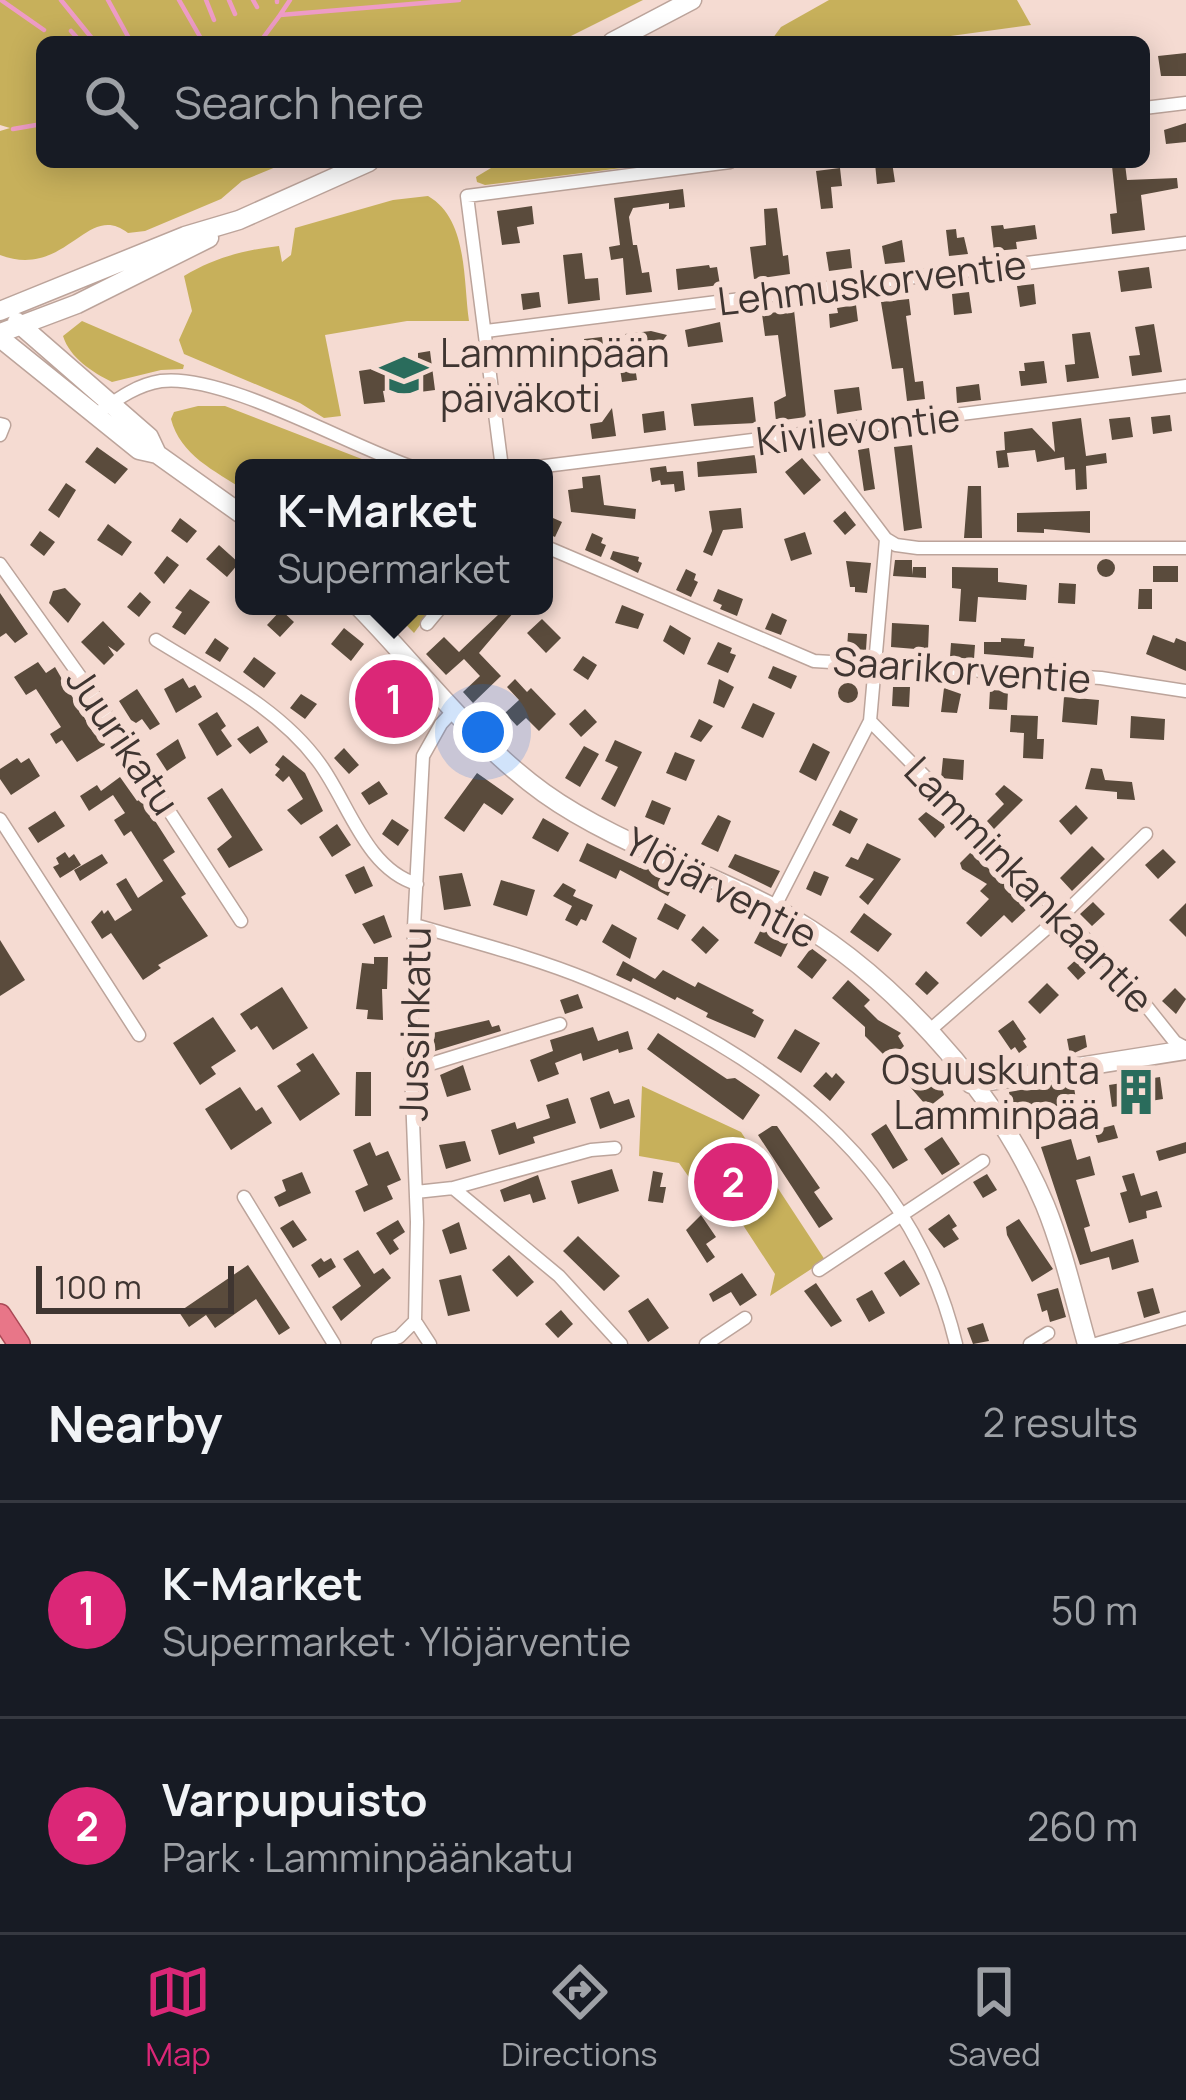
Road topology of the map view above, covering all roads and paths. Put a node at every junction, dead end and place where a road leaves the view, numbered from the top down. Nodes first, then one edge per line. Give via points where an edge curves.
1 (692, 0) edge
2 (623, 36) edge
3 (1186, 103) edge
4 (1150, 107) edge
5 (355, 168) edge
6 (684, 168) edge
7 (239, 220) junction
8 (1186, 243) edge
9 (1, 310) edge
10 (22, 326) junction
11 (486, 331) junction
12 (0, 336) edge
13 (1186, 386) edge
14 (102, 410) junction
15 (808, 436) junction
16 (393, 459) edge
17 (501, 459) edge
18 (553, 465) edge
19 (235, 510) edge
20 (886, 539) junction
21 (1186, 548) edge
22 (553, 550) edge
23 (0, 564) edge
24 (366, 615) edge
25 (434, 615) edge
26 (427, 624) dead end
27 (156, 640) dead end
28 (876, 665) junction
29 (1186, 691) edge
30 (454, 709) junction
31 (870, 721) junction
32 (0, 819) edge
33 (1146, 834) dead end
34 (417, 884) junction
35 (774, 908) junction
36 (1059, 914) junction
37 (241, 921) dead end
38 (415, 925) junction
39 (560, 1024) dead end
40 (930, 1030) junction
41 (140, 1035) dead end
42 (1186, 1049) edge
43 (411, 1070) junction
44 (971, 1084) junction
45 (615, 1148) dead end
46 (983, 1161) dead end
47 (453, 1188) junction
48 (416, 1192) junction
49 (244, 1197) dead end
50 (902, 1213) junction
51 (819, 1270) dead end
52 (0, 1315) edge
53 (745, 1318) dead end
54 (1186, 1318) edge
55 (415, 1321) junction
56 (1048, 1333) dead end
57 (19, 1344) edge
58 (334, 1344) edge
59 (378, 1344) edge
60 (430, 1344) edge
61 (621, 1344) edge
62 (706, 1344) edge
63 (956, 1344) edge
64 (1030, 1344) edge
65 (1092, 1344) edge

1 - 2 main road
3 - 4 street
5 - 7 main road
6 - 11 street via 467,196
7 - 9 main road
7 - 10 main road
8 - 11 street, Lehmuskorventie
9 - 10 main road
10 - 12 main road
10 - 14 main road
11 - 17 street
12 - 14 main road
13 - 15 street, Kivilevontie
14 - 16 street via 158,382 212,384
14 - 19 main road
15 - 18 street, Kivilevontie
15 - 20 street
20 - 21 street via 918,548
20 - 28 street
22 - 28 street, Saarikorventie via 814,661
23 - 37 street, Juurikatu
24 - 30 main road, Ylöjärventie
25 - 26 street
27 - 34 street via 286,727 319,761 385,869
28 - 29 street, Saarikorventie
28 - 31 street
30 - 34 street, Jussinkatu via 422,761
30 - 35 main road, Ylöjärventie via 556,800
31 - 35 street
31 - 36 street, Lamminkankaantie
32 - 41 street
33 - 36 street
34 - 38 street, Jussinkatu
35 - 40 main road, Ylöjärventie via 862,969
36 - 40 street
36 - 42 street, Lamminkankaantie
38 - 43 street, Jussinkatu
38 - 50 street via 591,980 731,1052 850,1144
39 - 43 street
40 - 44 main road, Ylöjärventie
42 - 44 main road
43 - 48 street, Jussinkatu
44 - 65 main road, Ylöjärventie via 1044,1203
45 - 47 street
46 - 50 street
47 - 48 street
47 - 61 street via 560,1276
48 - 55 street, Jussinkatu
49 - 58 street
50 - 51 street
50 - 63 street
52 - 57 highway
53 - 62 street
54 - 65 street
55 - 59 street
55 - 60 street
56 - 64 street

